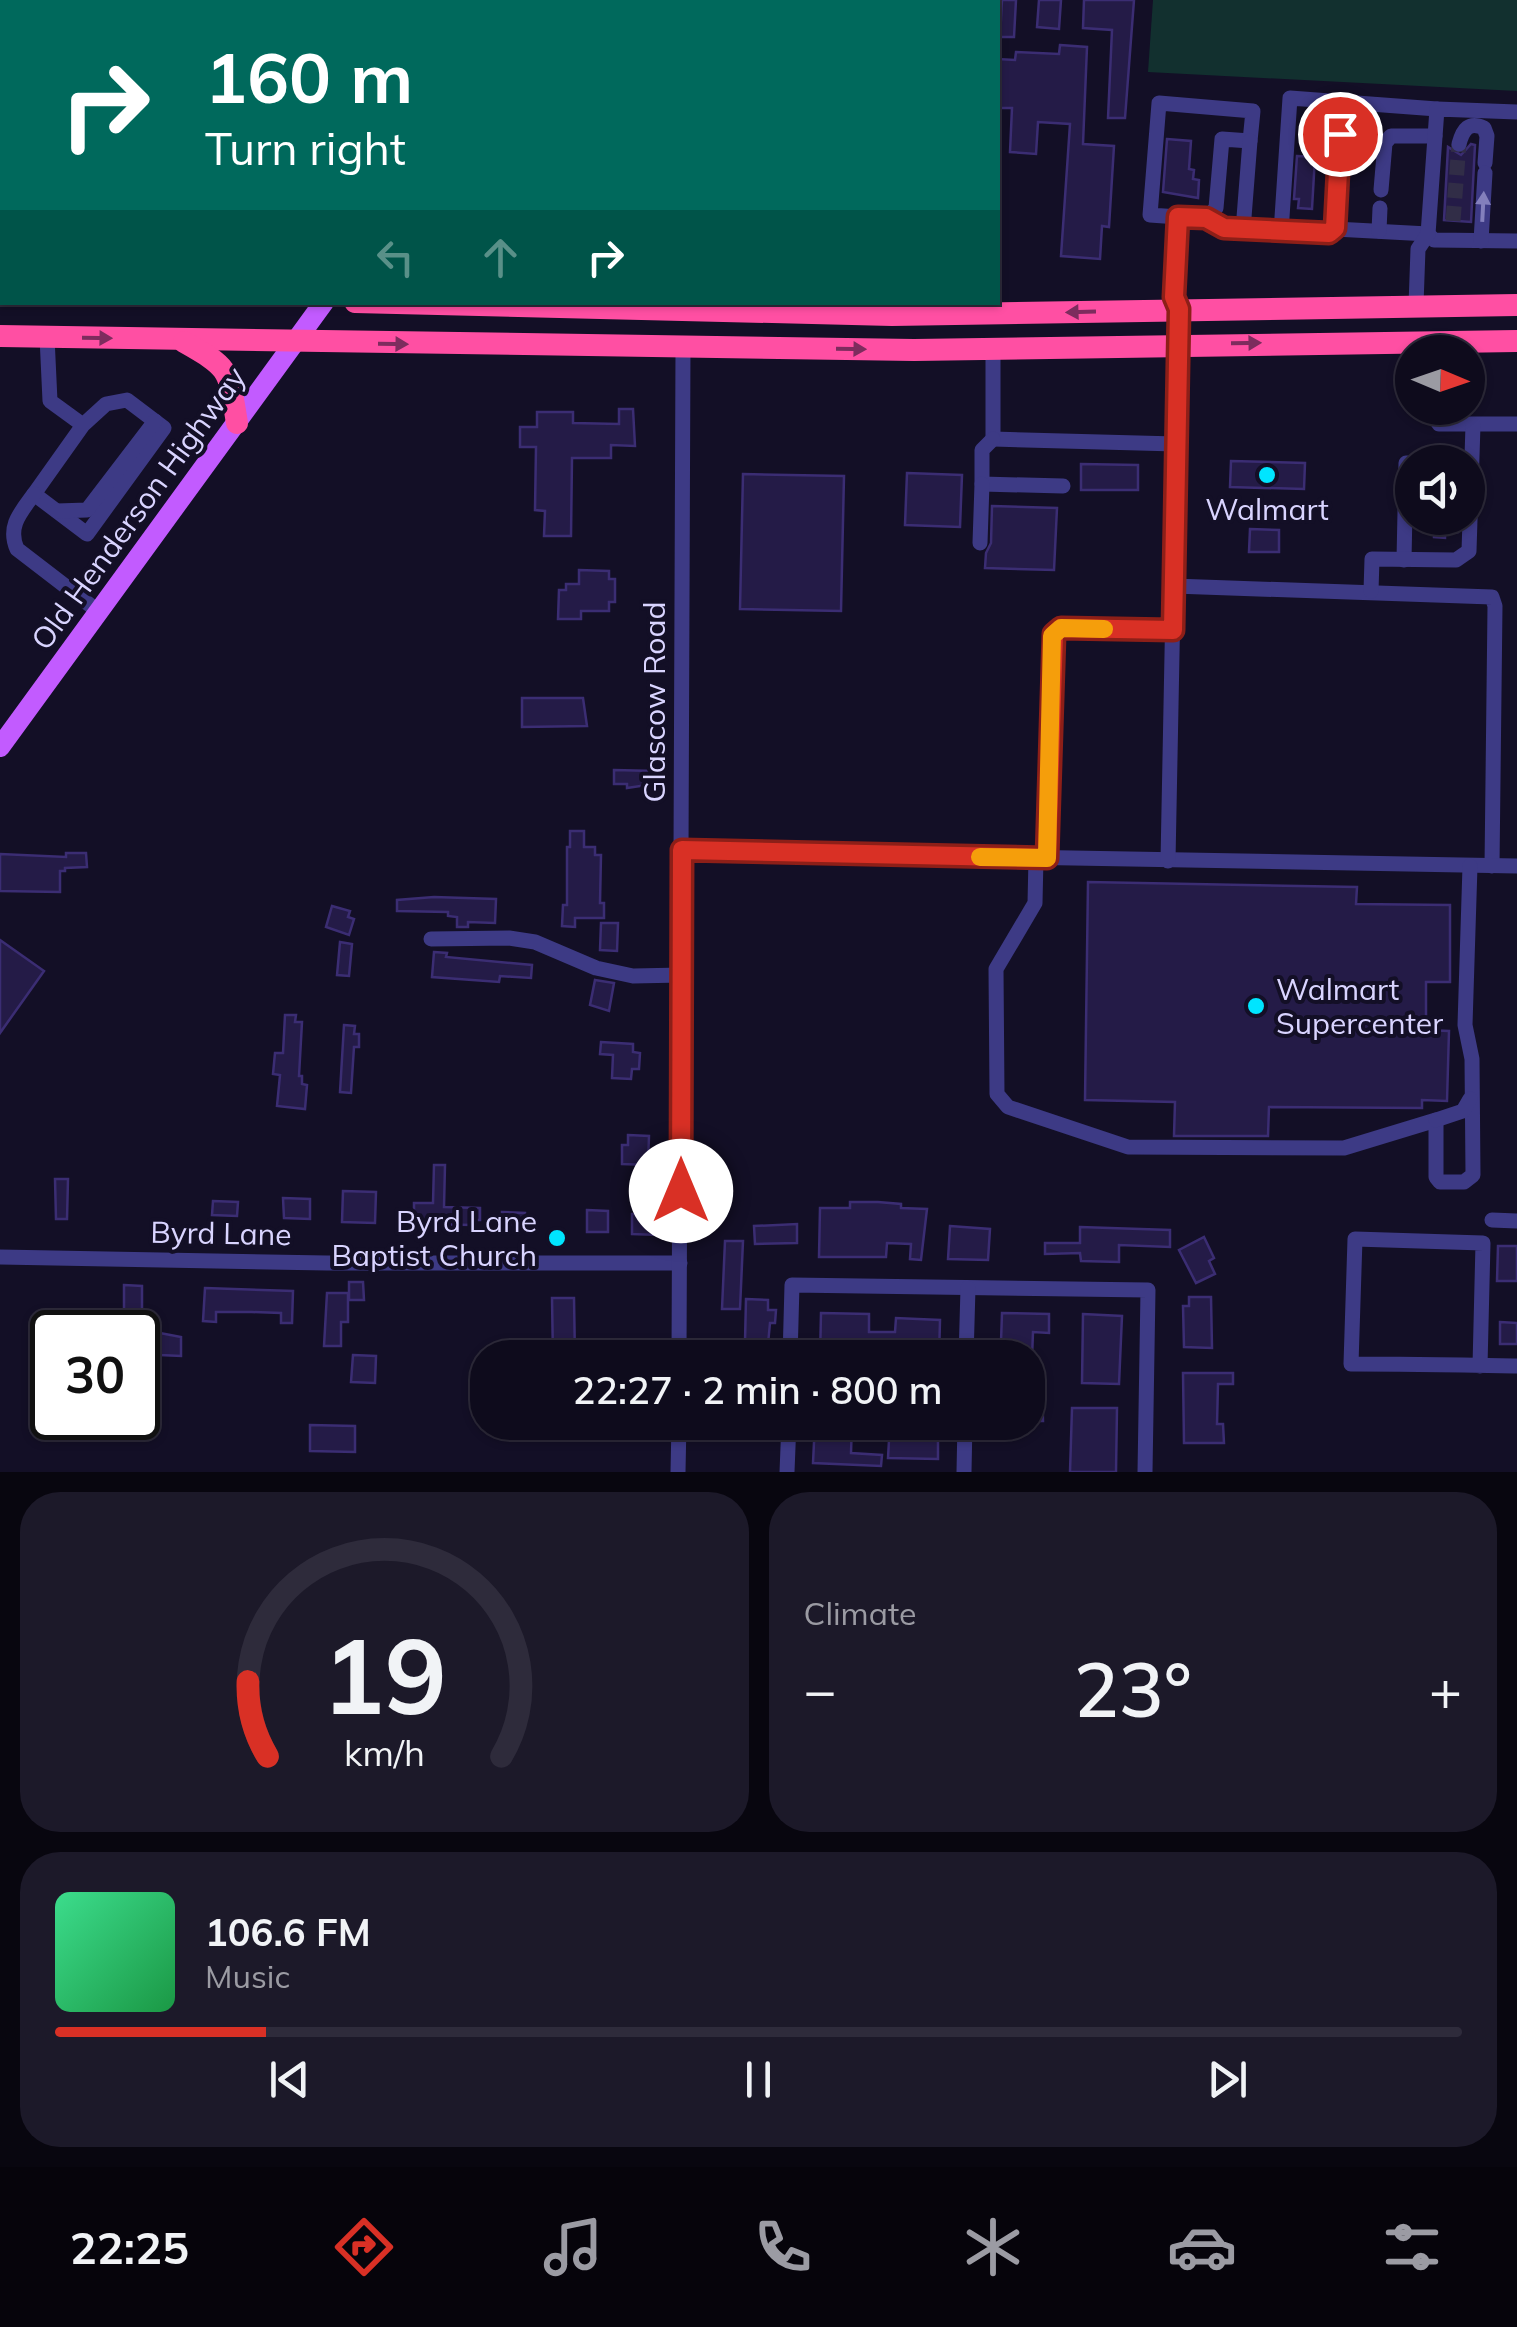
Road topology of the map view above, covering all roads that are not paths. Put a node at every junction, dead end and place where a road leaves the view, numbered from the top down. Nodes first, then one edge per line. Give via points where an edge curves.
1 (1342, 102) junction
2 (1437, 110) junction
3 (1517, 112) edge
4 (1477, 118) junction
5 (1435, 136) junction
6 (1250, 142) junction
7 (1459, 144) tunnel mouth
8 (1382, 190) dead end
9 (1380, 208) dead end
10 (1178, 217) junction
11 (1206, 218) junction
12 (1453, 221) tunnel mouth
13 (1335, 228) junction
14 (1244, 230) junction
15 (1378, 231) junction
16 (1281, 232) junction
17 (1428, 234) junction
18 (1452, 240) junction
19 (1481, 240) junction
20 (1517, 241) edge
21 (322, 305) edge
22 (497, 305) edge
23 (632, 305) edge
24 (1416, 305) junction
25 (1517, 305) edge
26 (796, 308) edge
27 (1179, 309) junction
28 (0, 336) edge
29 (47, 337) junction
30 (181, 340) junction
31 (1517, 341) edge
32 (296, 342) junction
33 (1485, 343) edge
34 (1178, 344) junction
35 (683, 346) junction
36 (1395, 346) edge
37 (795, 348) junction
38 (993, 349) junction
39 (156, 420) junction
40 (237, 423) junction
41 (1517, 424) edge
42 (82, 425) junction
43 (1473, 425) edge
44 (1485, 425) edge
45 (993, 439) junction
46 (1176, 444) junction
47 (1471, 445) edge
48 (982, 484) junction
49 (1062, 486) dead end
50 (34, 494) junction
51 (56, 511) junction
52 (1405, 535) edge
53 (1469, 535) edge
54 (980, 543) dead end
55 (1404, 560) junction
56 (1174, 586) junction
57 (1371, 591) junction
58 (99, 612) junction
59 (1173, 630) junction
60 (0, 748) edge
61 (682, 850) junction
62 (1042, 858) junction
63 (1168, 861) junction
64 (1470, 866) junction
65 (1492, 866) junction
66 (1517, 866) edge
67 (430, 938) dead end
68 (682, 974) junction
69 (1470, 1098) junction
70 (1436, 1120) junction
71 (1492, 1220) dead end
72 (1517, 1221) edge
73 (0, 1257) edge
74 (680, 1263) junction
75 (968, 1288) junction
76 (679, 1340) edge
77 (790, 1340) edge
78 (967, 1340) edge
79 (1480, 1366) junction
80 (1517, 1366) edge
81 (679, 1440) edge
82 (788, 1440) edge
83 (965, 1440) edge
84 (678, 1472) edge
85 (788, 1472) edge
86 (964, 1472) edge
87 (1145, 1472) edge

1 - 2 street
1 - 13 street
1 - 16 street via 1290,98
2 - 4 street
2 - 5 street
3 - 4 street
4 - 7 street
19 -> 4 street via 1488,136
5 - 8 street via 1391,136
5 - 17 street
6 - 10 street via 1252,111 1159,103 1150,215
6 - 11 street via 1222,139 1216,208
6 - 14 street
9 - 15 street
10 - 11 street
10 - 27 street
11 - 14 street
12 - 18 street
13 - 15 street
13 - 16 street
14 - 16 street
15 - 17 street
17 - 18 street
17 - 24 street via 1418,249
18 - 19 street
19 - 20 street
21 - 32 main road, Old Henderson Highway
22 - 23 highway
23 - 26 highway
24 - 25 highway
24 - 27 highway
27 -> 26 highway via 951,316
26 - 37 street
27 - 34 highway
28 - 29 highway
29 -> 30 highway
29 - 42 street via 50,401
30 - 32 highway
30 - 40 highway via 218,362 230,379
31 - 33 highway
32 -> 35 highway
32 - 40 main road, Old Henderson Highway
34 -> 36 highway
34 - 38 highway
34 - 46 street
35 - 37 highway
35 - 61 street, Glascow Road
37 -> 38 highway
38 - 45 street
39 - 42 street via 128,400 106,404
39 - 51 street via 87,510
39 - 51 street via 164,428 87,534
40 - 58 main road, Old Henderson Highway
41 - 44 street
42 - 50 street
43 - 47 street
45 - 46 street
45 - 48 street via 982,450
46 - 56 street
48 - 49 street
48 - 54 street
50 - 51 street
50 - 58 street via 14,522 17,549
52 - 55 street
53 - 55 street via 1469,551 1456,560
55 - 57 street via 1372,559
56 - 57 street
56 - 59 street
57 - 65 street via 1492,597
58 - 60 main road, Old Henderson Highway
59 - 62 street via 1061,628 1054,634
59 - 63 street
61 - 62 street
61 - 68 street, Glascow Road
62 - 63 street
62 - 70 street via 1035,902 996,969 997,1094 1008,1107 1128,1148 1344,1148
63 - 64 street
64 - 65 street
64 - 69 street
65 - 66 street
67 - 68 street via 509,938 633,976
68 - 74 street, Glascow Road
69 - 70 street via 1464,1111
69 - 70 street via 1473,1175 1464,1182 1436,1177
71 - 72 street
73 - 74 street, Byrd Lane
74 - 76 street, Glascow Road
75 - 77 street via 792,1285
75 - 78 street
75 - 87 street via 1148,1290
79 - 79 street via 1350,1364 1355,1240 1483,1243
79 - 80 street
81 - 84 street
82 - 85 street
83 - 86 street

